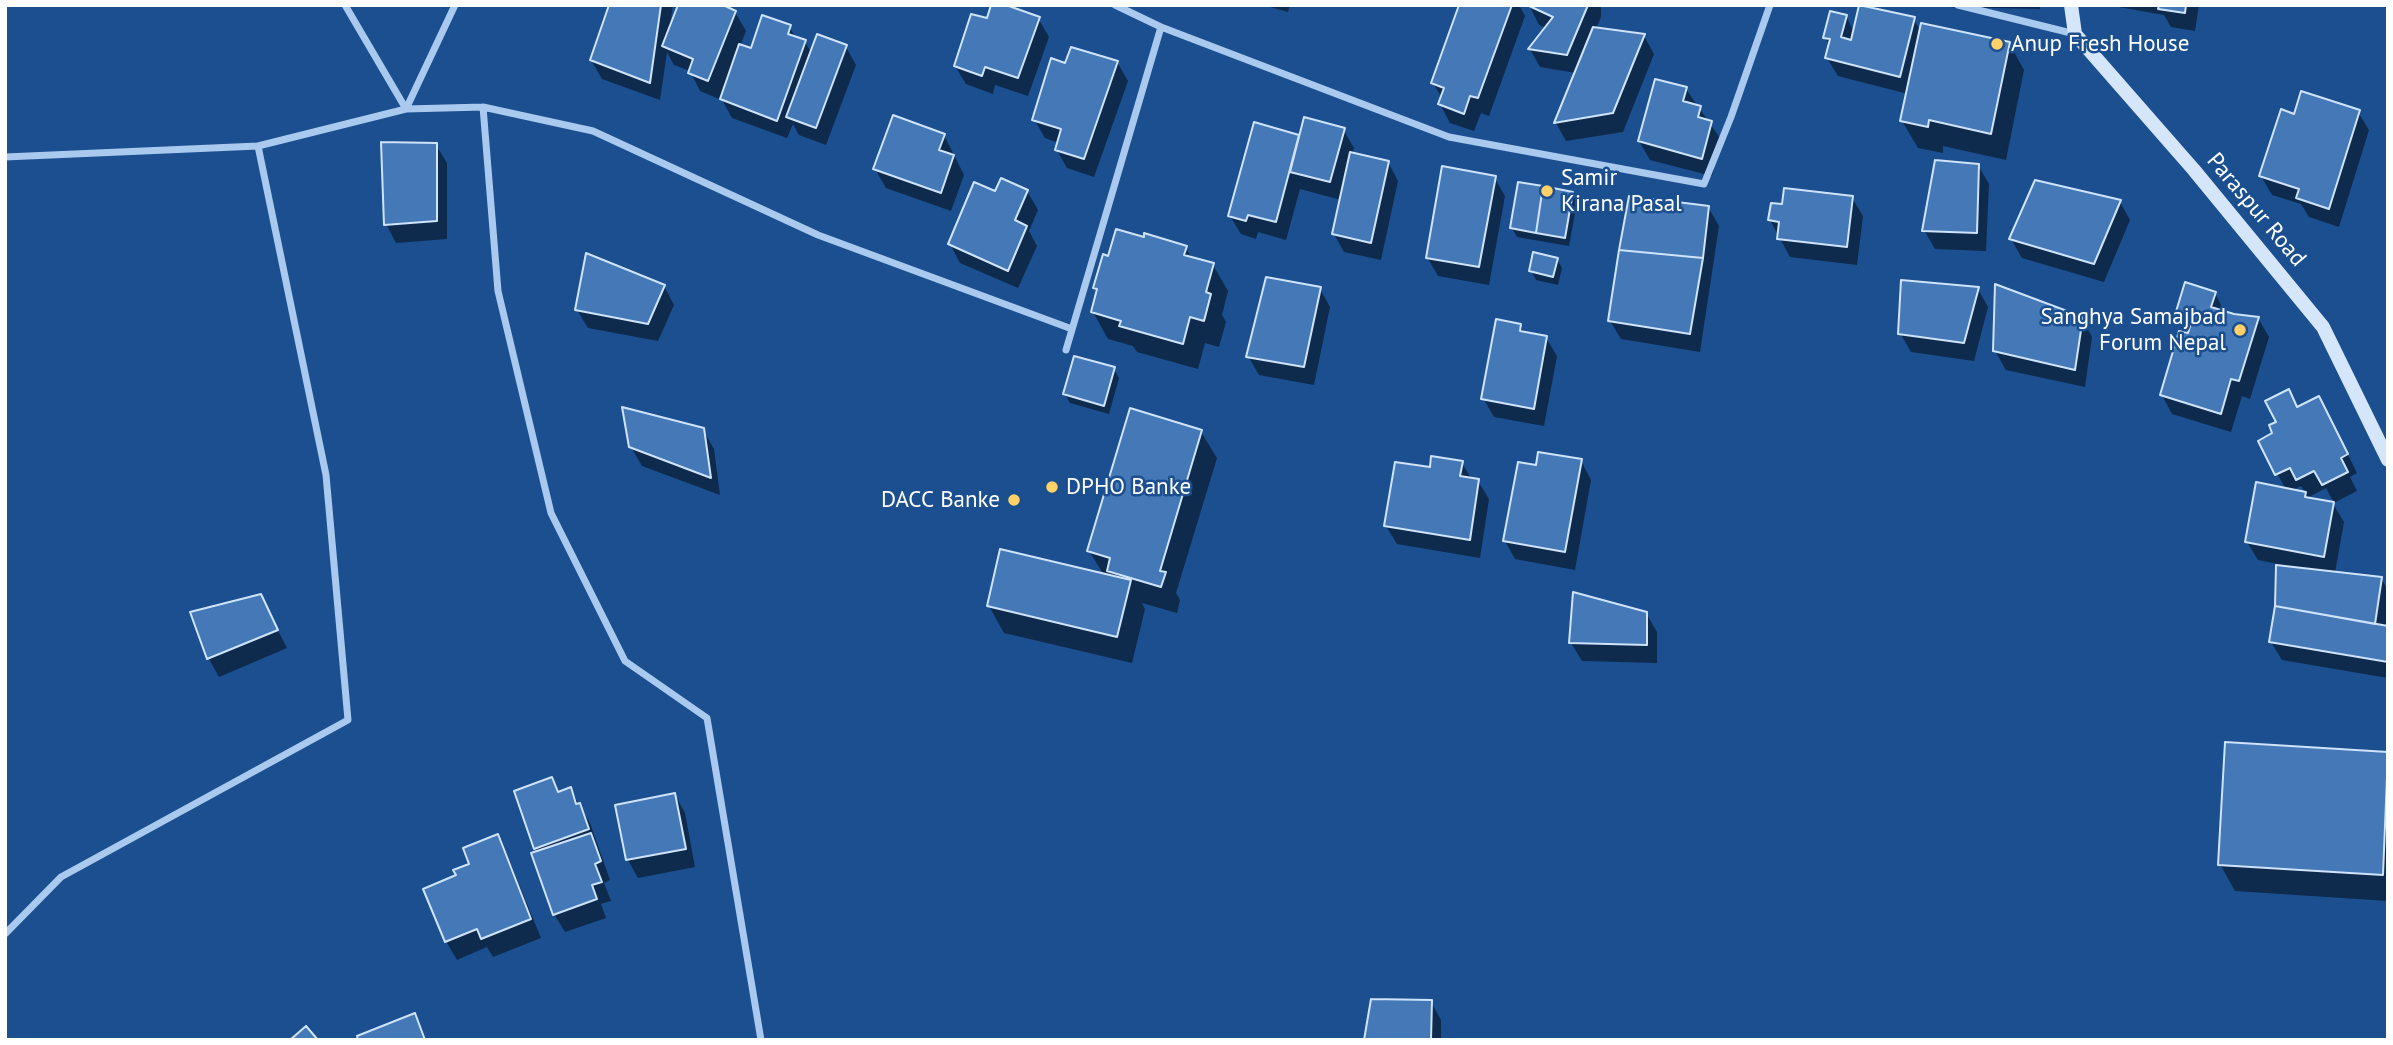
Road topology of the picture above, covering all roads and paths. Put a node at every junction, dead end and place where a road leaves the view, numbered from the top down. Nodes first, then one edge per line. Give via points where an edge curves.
1 (345, 5) edge
2 (454, 5) edge
3 (1115, 5) edge
4 (1770, 5) edge
5 (1958, 5) edge
6 (2071, 5) edge
7 (1161, 27) junction
8 (2075, 34) junction
9 (483, 107) junction
10 (406, 109) junction
11 (258, 146) junction
12 (5, 157) edge
13 (1072, 329) junction
14 (1066, 350) dead end
15 (2388, 460) edge
16 (5, 934) edge
17 (761, 1040) edge

1 - 10 street
2 - 10 street
3 - 7 street
4 - 7 street via 1704,184 1449,137
5 - 8 street
6 - 8 street
7 - 13 street
8 - 15 street, Paraspur Road via 2323,327
9 - 10 street
9 - 13 street via 593,131 818,235
9 - 17 street via 498,291 551,513 625,661 708,718
10 - 11 street
11 - 12 street
11 - 16 street via 326,475 348,720 61,877
13 - 14 street

